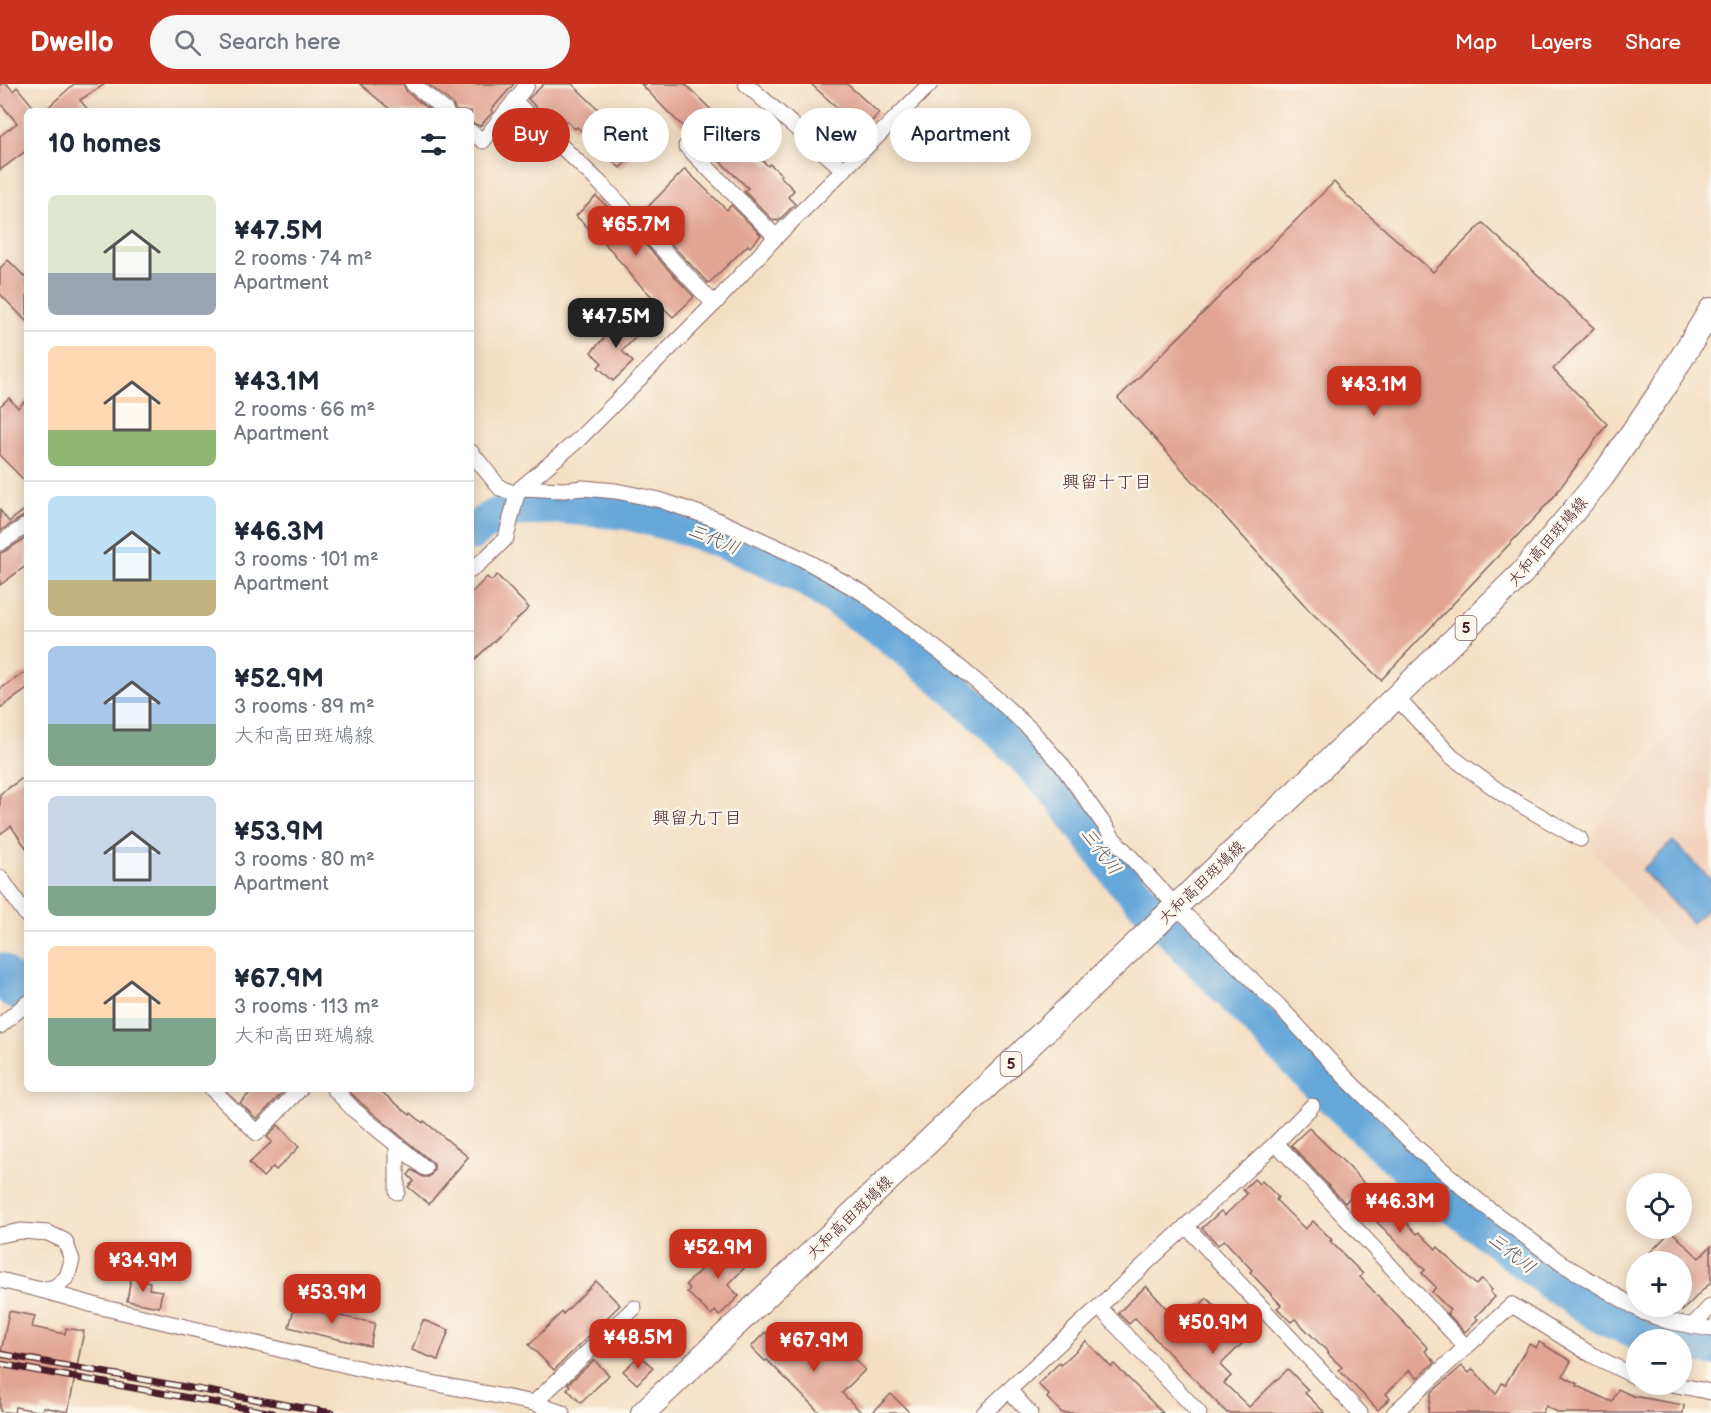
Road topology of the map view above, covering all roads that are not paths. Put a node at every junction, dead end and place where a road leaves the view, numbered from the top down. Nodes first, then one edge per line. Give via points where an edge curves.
1 (413, 84) edge
2 (526, 84) edge
3 (746, 84) edge
4 (930, 84) edge
5 (514, 101) junction
6 (442, 108) edge
7 (474, 134) edge
8 (702, 162) edge
9 (843, 170) junction
10 (776, 237) junction
11 (714, 304) junction
12 (1711, 310) edge
13 (474, 456) edge
14 (519, 491) junction
15 (24, 527) edge
16 (0, 543) edge
17 (474, 568) edge
18 (1396, 697) junction
19 (1580, 839) dead end
20 (0, 877) edge
21 (1176, 906) junction
22 (24, 912) edge
23 (24, 1006) edge
24 (0, 1026) edge
25 (215, 1092) edge
26 (297, 1092) edge
27 (337, 1092) edge
28 (1312, 1106) dead end
29 (1276, 1143) junction
30 (398, 1146) junction
31 (425, 1168) dead end
32 (397, 1192) dead end
33 (1186, 1226) junction
34 (0, 1235) edge
35 (0, 1280) edge
36 (41, 1290) junction
37 (1711, 1306) edge
38 (1099, 1307) junction
39 (634, 1308) dead end
40 (1692, 1326) junction
41 (1711, 1329) edge
42 (1466, 1346) junction
43 (1626, 1372) edge
44 (1692, 1388) edge
45 (1009, 1390) junction
46 (1711, 1392) edge
47 (534, 1403) junction
48 (562, 1413) edge
49 (643, 1413) edge
50 (984, 1413) edge
51 (1030, 1413) edge
52 (1199, 1413) edge
53 (1360, 1413) edge
54 (1394, 1413) edge

1 - 6 street
2 - 5 street
3 - 9 street
4 - 9 street
5 - 7 street via 483,141
5 - 11 street via 604,187
8 - 10 street
9 - 10 street
10 - 11 street
11 - 14 street via 578,440
12 - 18 main road, 大和高田斑鳩線 / 5 via 1602,477 1522,573
13 - 14 street via 500,488
14 - 17 street via 506,538
14 - 21 street via 594,489 660,500 715,519 790,553 863,593 947,657 1030,729 1061,764 1112,837
15 - 16 street
18 - 19 street via 1452,757 1504,795
18 - 21 main road, 大和高田斑鳩線 / 5
20 - 22 street
21 - 40 street via 1418,1149 1481,1203 1561,1263 1645,1313
21 - 49 main road, 大和高田斑鳩線 / 5
23 - 24 street
25 - 26 street via 257,1133
27 - 30 street
28 - 29 street
29 - 33 street
29 - 42 street
30 - 31 street
30 - 32 street
33 - 38 street
33 - 53 street
34 - 36 street via 21,1231 48,1233 65,1241 72,1260 67,1276 55,1287
35 - 36 street
36 - 47 street via 360,1368
37 - 40 street
38 - 45 street
38 - 52 street
39 - 47 street
40 - 41 street
42 - 43 street via 1512,1305 1530,1309 1592,1355
42 - 54 street
44 - 46 street
45 - 50 street
45 - 51 street
47 - 48 street

